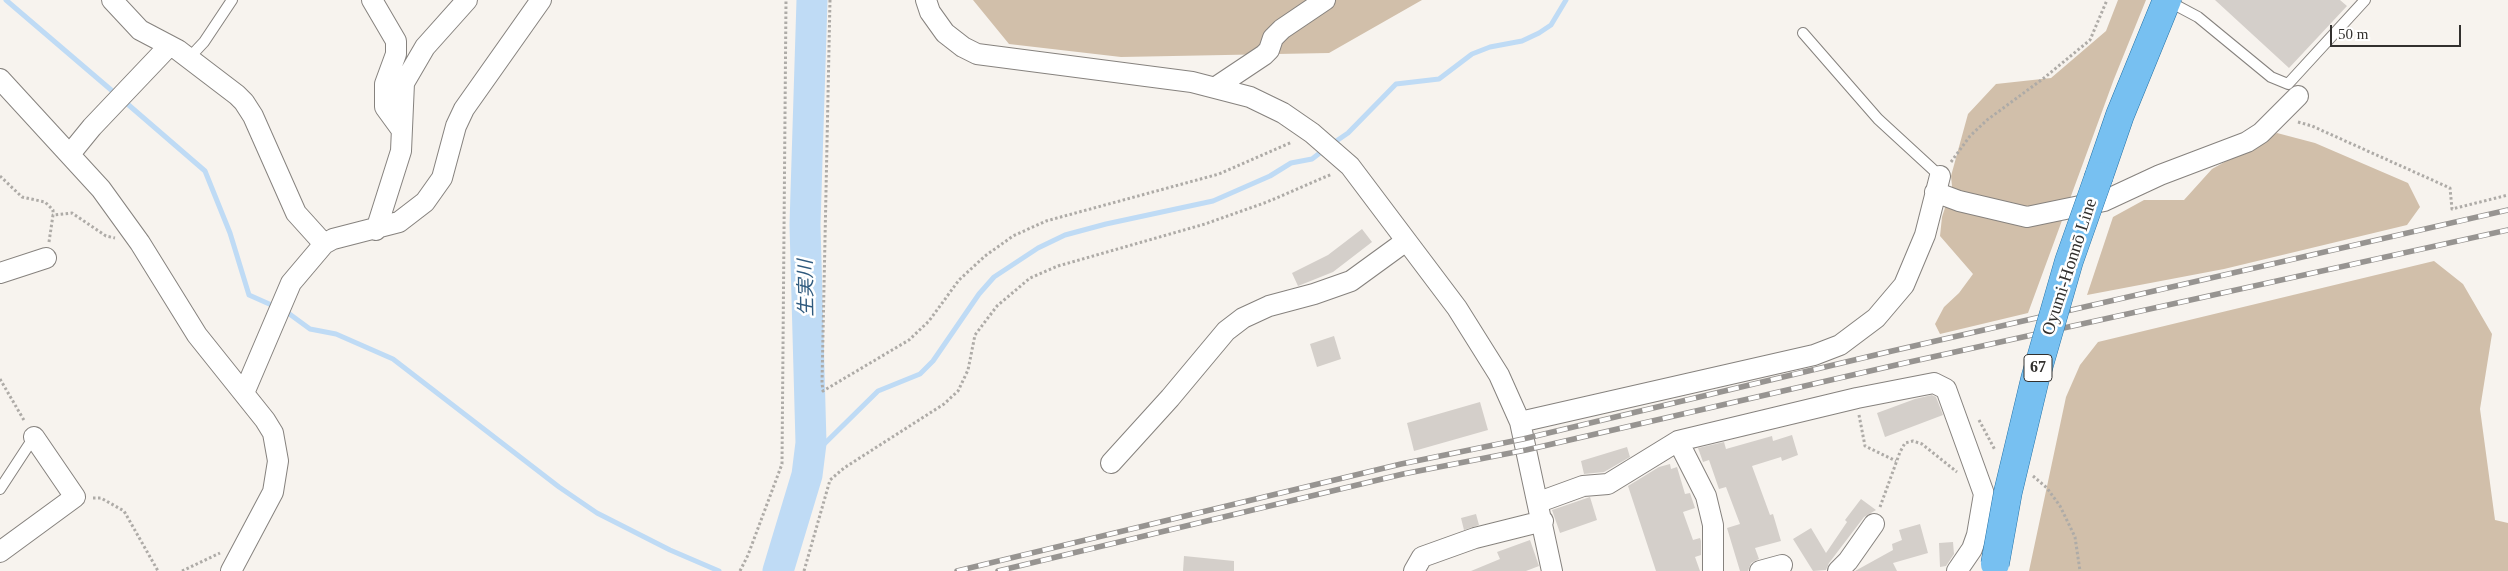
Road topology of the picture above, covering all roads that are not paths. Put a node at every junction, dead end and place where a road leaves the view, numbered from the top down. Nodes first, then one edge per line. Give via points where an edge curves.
1 (112, 0) edge
2 (232, 0) edge
3 (372, 0) edge
4 (467, 0) edge
5 (540, 0) edge
6 (926, 0) edge
7 (1325, 0) edge
8 (2167, 0) edge
9 (2365, 0) edge
10 (1803, 33) dead end
11 (169, 46) junction
12 (189, 58) junction
13 (0, 79) edge
14 (1216, 87) junction
15 (2298, 96) dead end
16 (401, 129) junction
17 (70, 154) junction
18 (1938, 184) junction
19 (376, 230) junction
20 (1406, 241) junction
21 (324, 244) junction
22 (46, 258) road end
23 (0, 272) edge
24 (244, 393) junction
25 (1520, 422) junction
26 (34, 437) joint
27 (1678, 441) junction
28 (1111, 463) dead end
29 (0, 489) edge
30 (1539, 502) junction
31 (1543, 521) junction
32 (1874, 524) road end
33 (0, 552) edge
34 (1782, 565) dead end
35 (1995, 568) edge
36 (231, 571) edge
37 (1414, 571) edge
38 (1552, 571) edge
39 (1713, 571) edge
40 (1760, 571) edge
41 (1838, 571) edge
42 (1957, 571) edge

1 - 11 street via 140,30
2 - 12 lane via 204,42
3 - 16 street via 396,41 396,54 385,84 385,107
4 - 16 street via 426,47 404,83
5 - 19 street via 464,109 436,189 413,213
6 - 14 street via 930,12 945,33 977,54
7 - 14 street via 1282,29 1264,55
8 - 9 lane via 2198,17 2271,77 2288,84
8 - 35 main road, Oyumi-Honnō Line / 67, bridge via 2120,115 2070,262 2035,378 2008,492
10 - 18 lane
11 - 12 street
11 - 17 street
12 - 21 street via 244,102 296,214
13 - 17 street
14 - 20 street via 1250,97 1312,133 1350,166
15 - 18 street via 2261,133 2247,142 2104,201 2027,216 1959,201
16 - 19 street via 401,151
17 - 24 street via 101,189 140,243 197,335
18 - 25 street via 1925,235 1904,285 1876,318 1840,345 1814,355
19 - 21 street
20 - 25 street via 1490,356
20 - 28 street via 1351,280 1269,306 1243,318 1226,331
21 - 24 street via 291,283
22 - 23 street
24 - 36 street via 273,433 278,461 273,492
25 - 30 street
26 - 29 lane
26 - 33 street via 75,497
27 - 30 street via 1608,484 1582,486
27 - 39 street via 1706,496 1713,525
27 - 42 street via 1934,383 1946,389 1984,494 1977,535
30 - 31 street
31 - 37 street via 1475,538 1422,556
31 - 38 street
32 - 41 street
34 - 40 street

